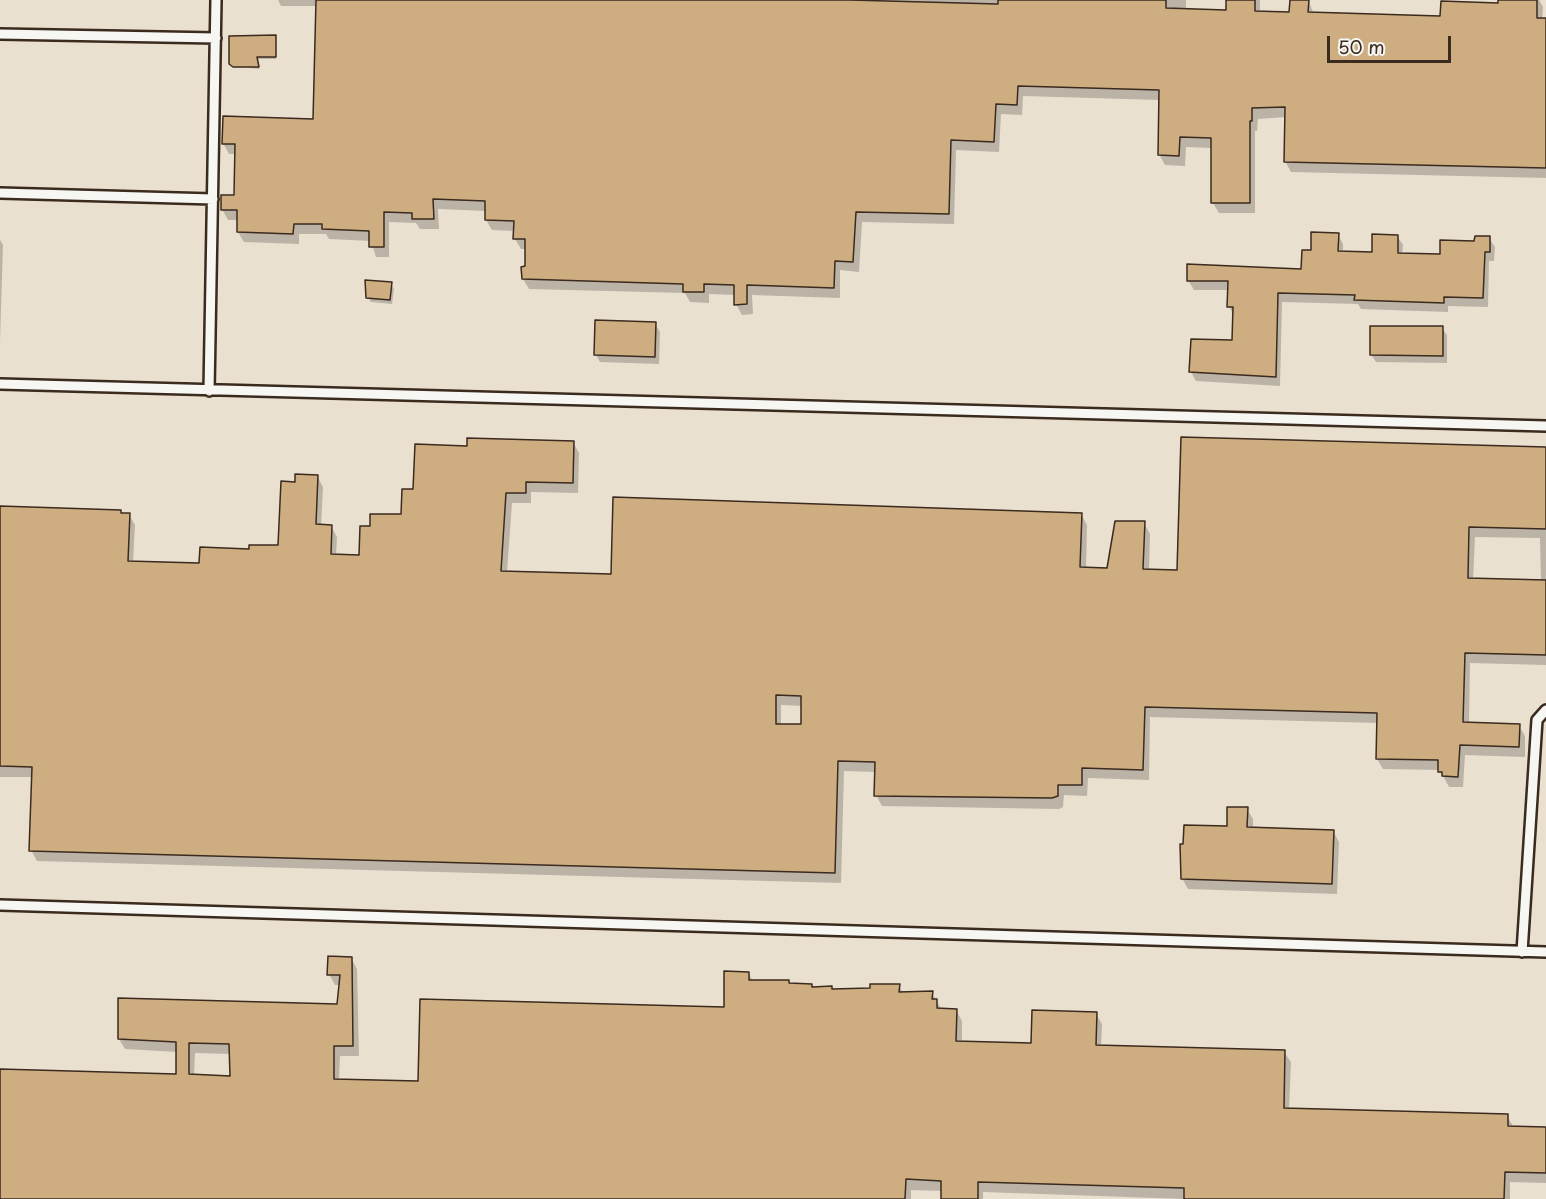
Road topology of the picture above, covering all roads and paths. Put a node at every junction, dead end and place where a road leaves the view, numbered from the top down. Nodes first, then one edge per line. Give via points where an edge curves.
1 (216, 0) edge
2 (0, 34) edge
3 (216, 38) junction
4 (0, 193) edge
5 (213, 199) junction
6 (0, 384) edge
7 (209, 391) junction
8 (1546, 426) edge
9 (1546, 710) edge
10 (0, 905) edge
11 (1522, 952) junction
12 (1546, 952) edge

1 - 3 lane
2 - 3 lane
3 - 5 lane
4 - 5 lane
5 - 7 lane
6 - 7 lane
7 - 8 lane
9 - 11 lane via 1537,720
10 - 11 lane
11 - 12 lane

